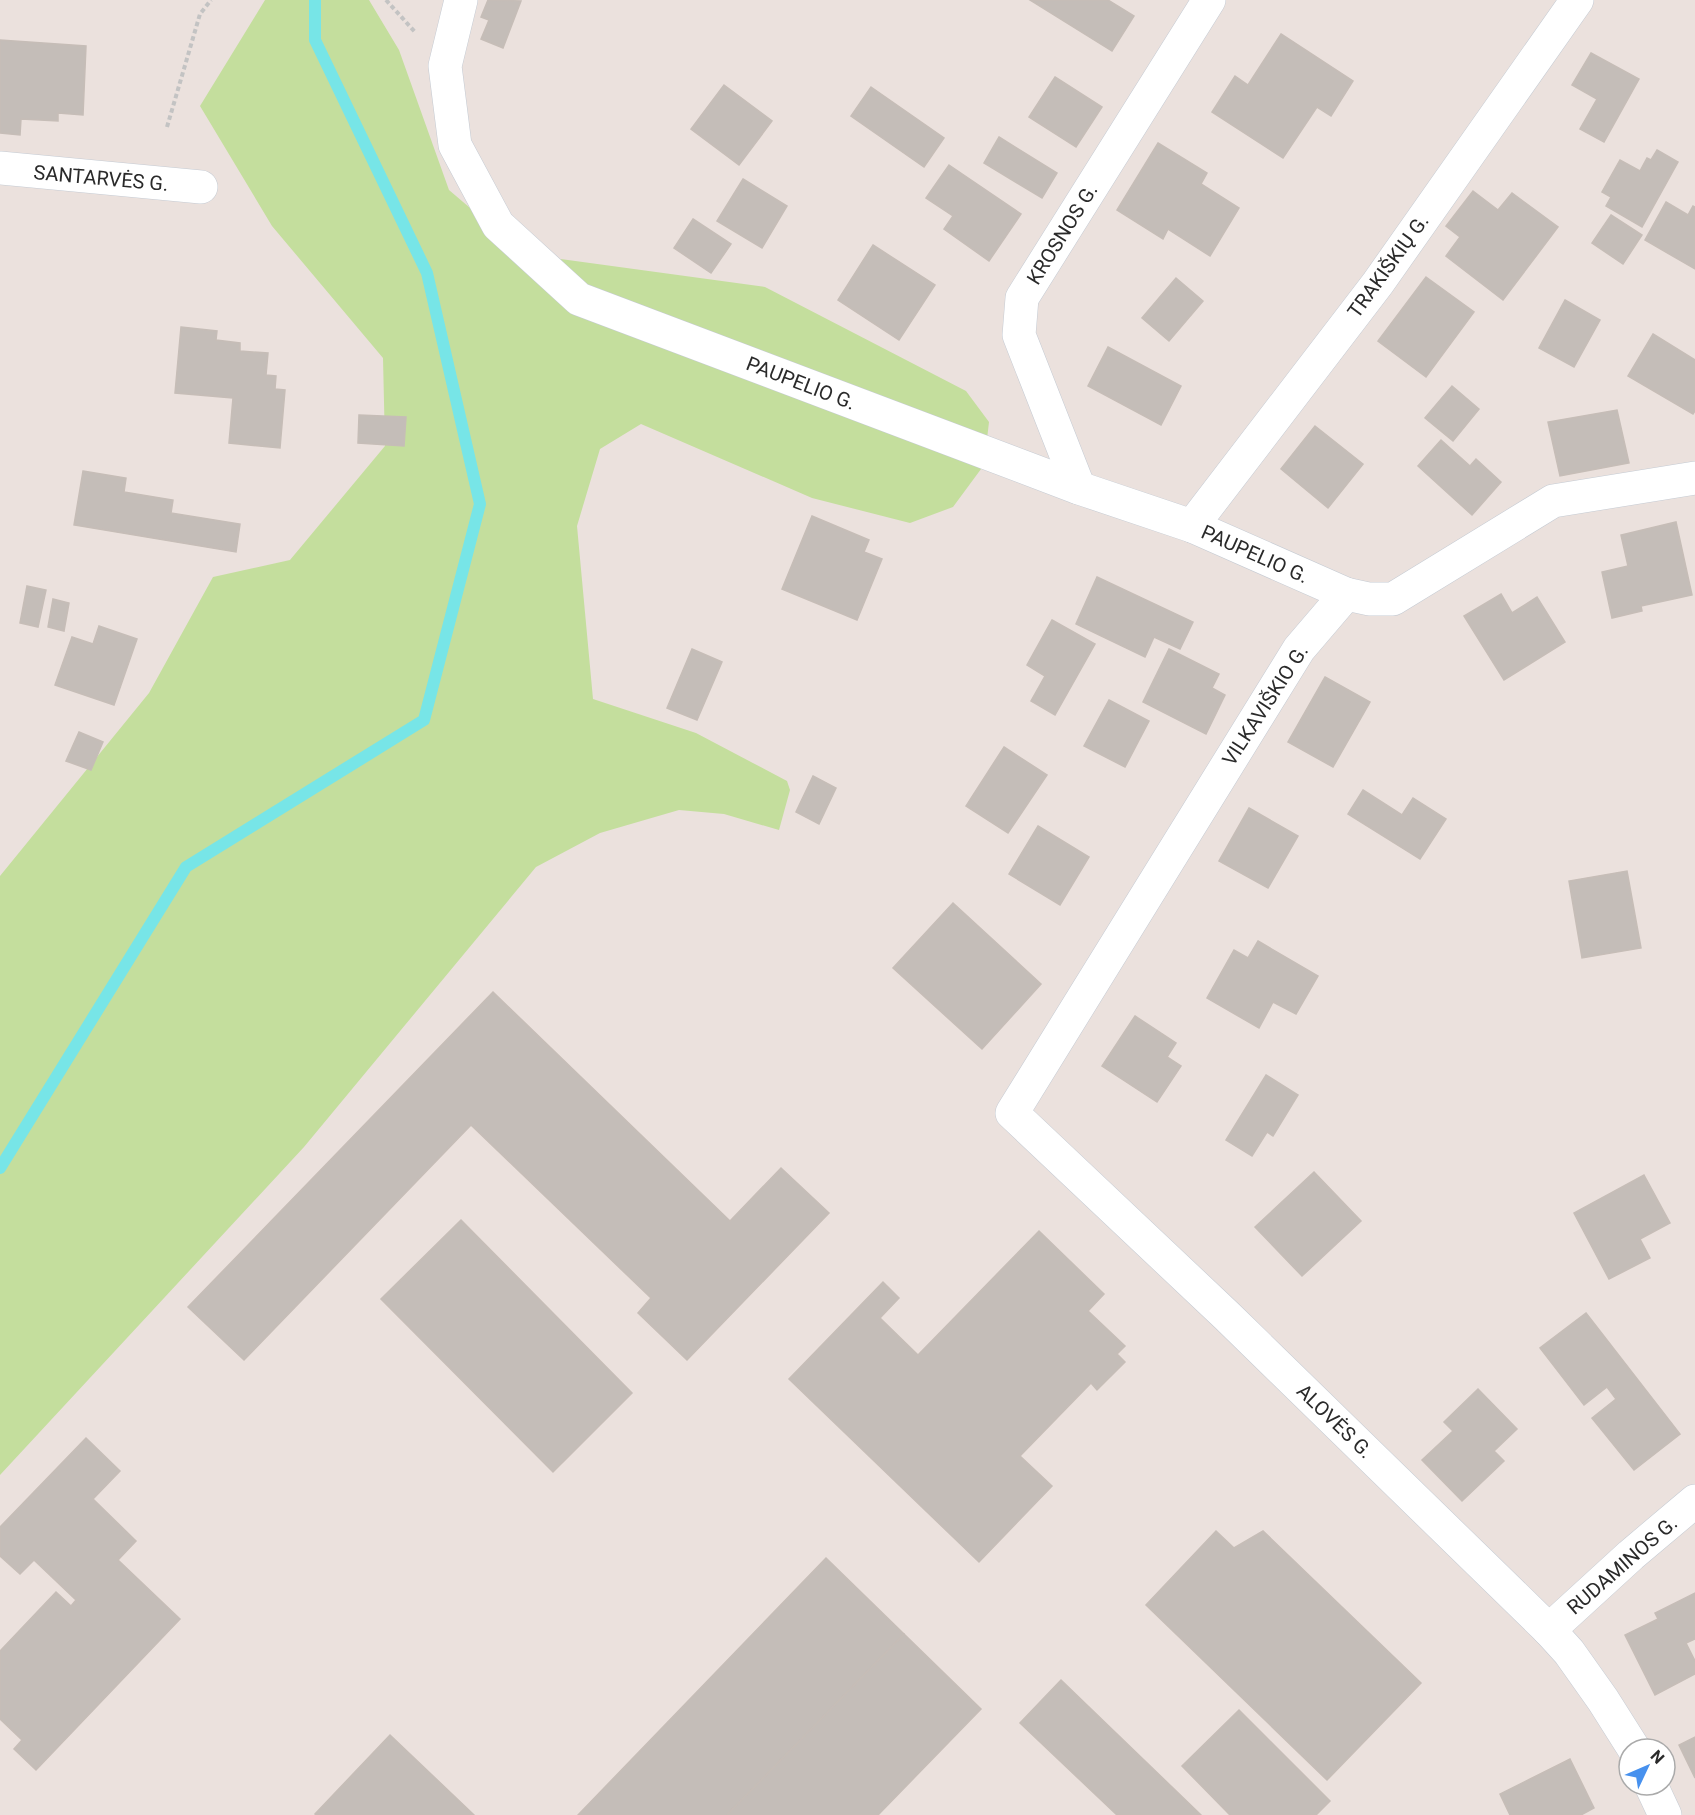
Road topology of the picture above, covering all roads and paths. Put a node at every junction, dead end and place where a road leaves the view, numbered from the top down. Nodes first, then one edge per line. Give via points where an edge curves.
1 (210, 0) edge
2 (461, 0) edge
3 (1209, 0) edge
4 (1577, 0) edge
5 (167, 127) dead end
6 (0, 168) edge
7 (201, 187) dead end
8 (1695, 478) edge
9 (1079, 488) junction
10 (1192, 526) junction
11 (1346, 594) junction
12 (1011, 1113) joint
13 (1695, 1501) edge
14 (1549, 1629) junction
15 (1627, 1737) edge
16 (1657, 1797) edge
17 (1665, 1815) edge

1 - 5 path via 200,14
2 - 9 street, PAUPELIO G. via 445,66 455,145 498,225 579,299
3 - 9 street, KROSNOS G. via 1022,298 1019,335
4 - 10 street, TRAKIŠKIŲ G. via 1378,283
6 - 7 street, SANTARVĖS G.
8 - 11 street via 1553,501 1393,599
9 - 10 street, PAUPELIO G.
10 - 11 street, PAUPELIO G.
11 - 12 street, VILKAVIŠKIO G. via 1299,649
12 - 14 street, ALOVĖS G. via 1227,1316
13 - 14 street, RUDAMINOS G.
14 - 15 street, ALOVĖS G. via 1604,1700
16 - 17 street

